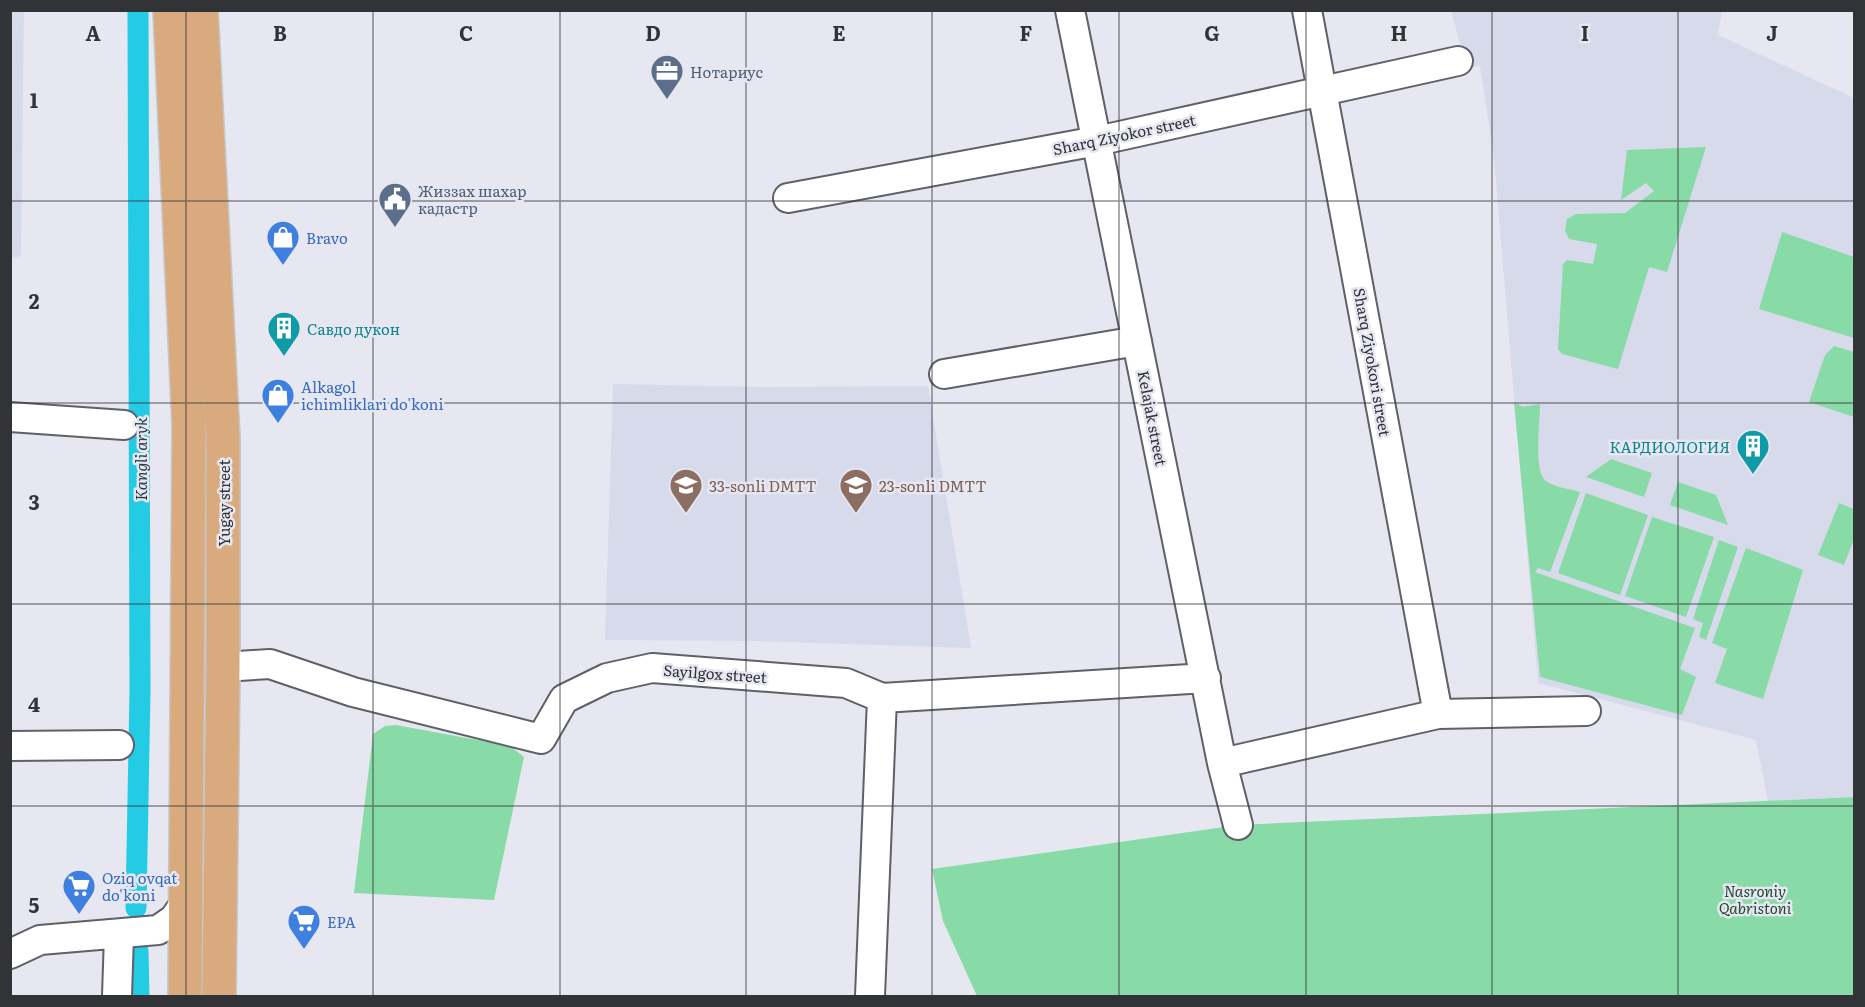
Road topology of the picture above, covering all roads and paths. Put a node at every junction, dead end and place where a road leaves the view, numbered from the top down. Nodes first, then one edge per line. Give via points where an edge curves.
1 (170, 10) edge
2 (201, 10) edge
3 (1070, 10) edge
4 (1307, 10) edge
5 (1458, 62) dead end
6 (1324, 91) junction
7 (1097, 141) junction
8 (788, 198) dead end
9 (1137, 341) junction
10 (944, 374) dead end
11 (10, 417) edge
12 (124, 425) dead end
13 (223, 667) junction
14 (1206, 678) junction
15 (882, 698) junction
16 (1586, 711) dead end
17 (1438, 714) junction
18 (119, 745) dead end
19 (10, 746) edge
20 (1222, 763) junction
21 (1238, 825) dead end
22 (185, 903) junction
23 (158, 930) junction
24 (119, 935) junction
25 (10, 954) edge
26 (185, 959) junction
27 (117, 996) edge
28 (185, 996) edge
29 (219, 996) edge
30 (870, 996) edge

1 - 22 main road via 189,426
2 - 13 main road, Yugay street via 223,439
3 - 7 street, Kelajak street
4 - 6 street, Sharq Ziyokori street
5 - 6 street, Sharq Ziyokor street
6 - 7 street, Sharq Ziyokor street
6 - 17 street, Sharq Ziyokori street
7 - 8 street, Sharq Ziyokor street
7 - 9 street, Kelajak street
9 - 10 street
9 - 14 street, Kelajak street
11 - 12 street
13 - 15 street, Sayilgox street via 270,664 353,692 541,739 564,699 607,678 652,668 846,683
13 - 29 main road, Yugay street
14 - 15 street, Sayilgox street
14 - 20 street, Kelajak street
15 - 30 street
16 - 17 street
17 - 20 street
18 - 19 street
20 - 21 street, Kelajak street
22 - 23 street via 174,920
22 - 26 main road
23 - 24 street
23 - 26 street
24 - 25 street via 40,940
24 - 27 street
26 - 28 main road

